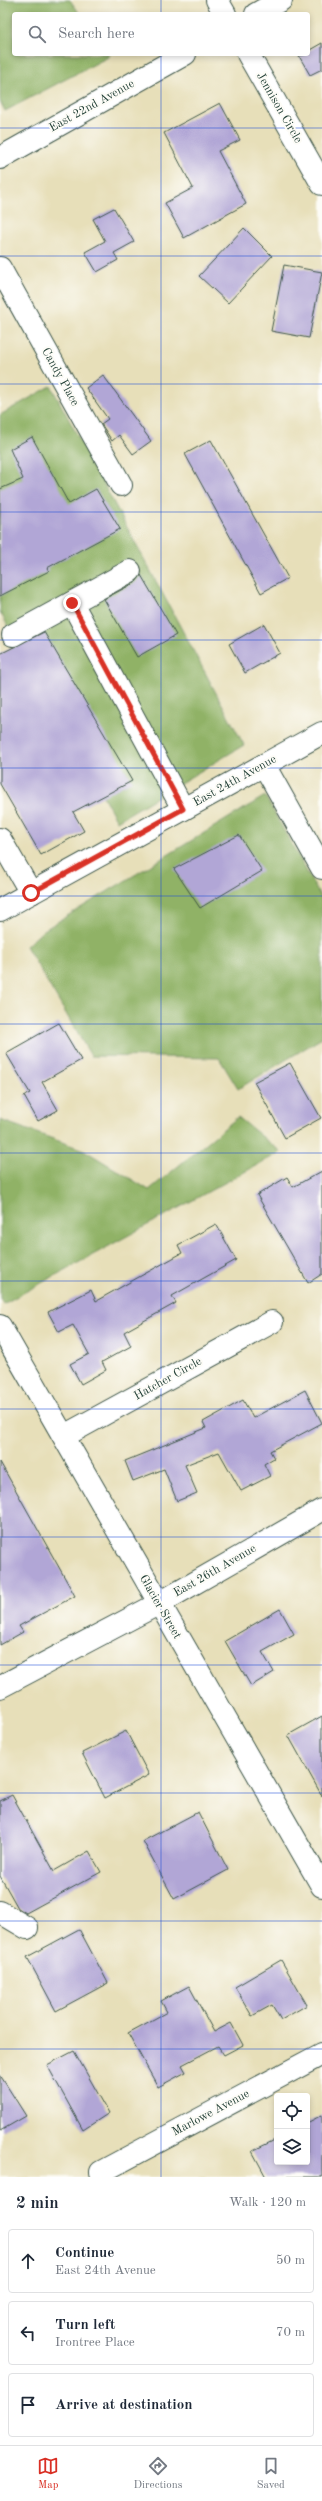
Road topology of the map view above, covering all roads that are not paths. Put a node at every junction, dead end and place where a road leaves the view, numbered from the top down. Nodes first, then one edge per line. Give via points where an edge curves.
1 (217, 0) edge
2 (281, 0) edge
3 (224, 12) edge
4 (260, 12) edge
5 (181, 56) edge
6 (249, 56) edge
7 (0, 158) edge
8 (322, 184) edge
9 (0, 268) edge
10 (121, 486) dead end
11 (130, 571) dead end
12 (72, 603) junction
13 (13, 635) dead end
14 (322, 733) edge
15 (264, 765) junction
16 (183, 809) junction
17 (0, 839) edge
18 (322, 868) edge
19 (31, 893) junction
20 (0, 910) edge
21 (272, 1322) dead end
22 (0, 1326) edge
23 (64, 1436) junction
24 (322, 1510) edge
25 (158, 1604) junction
26 (0, 1687) edge
27 (322, 1886) edge
28 (0, 1912) edge
29 (27, 1928) dead end
30 (322, 2054) edge
31 (101, 2172) dead end

1 - 3 street
2 - 4 street
5 - 7 street, East 22nd Avenue
6 - 8 street, Jennison Circle
9 - 10 street, Candy Place
11 - 12 street
12 - 13 street
12 - 16 street
14 - 15 street, East 24th Avenue
15 - 16 street, East 24th Avenue
15 - 18 street
16 - 19 street, East 24th Avenue
17 - 19 street
19 - 20 street, East 24th Avenue
21 - 23 street, Hatcher Circle
22 - 23 street, Glacier Street
23 - 25 street, Glacier Street
24 - 25 street, East 26th Avenue
25 - 26 street, East 26th Avenue
25 - 27 street, Glacier Street
28 - 29 street
30 - 31 street, Marlowe Avenue

